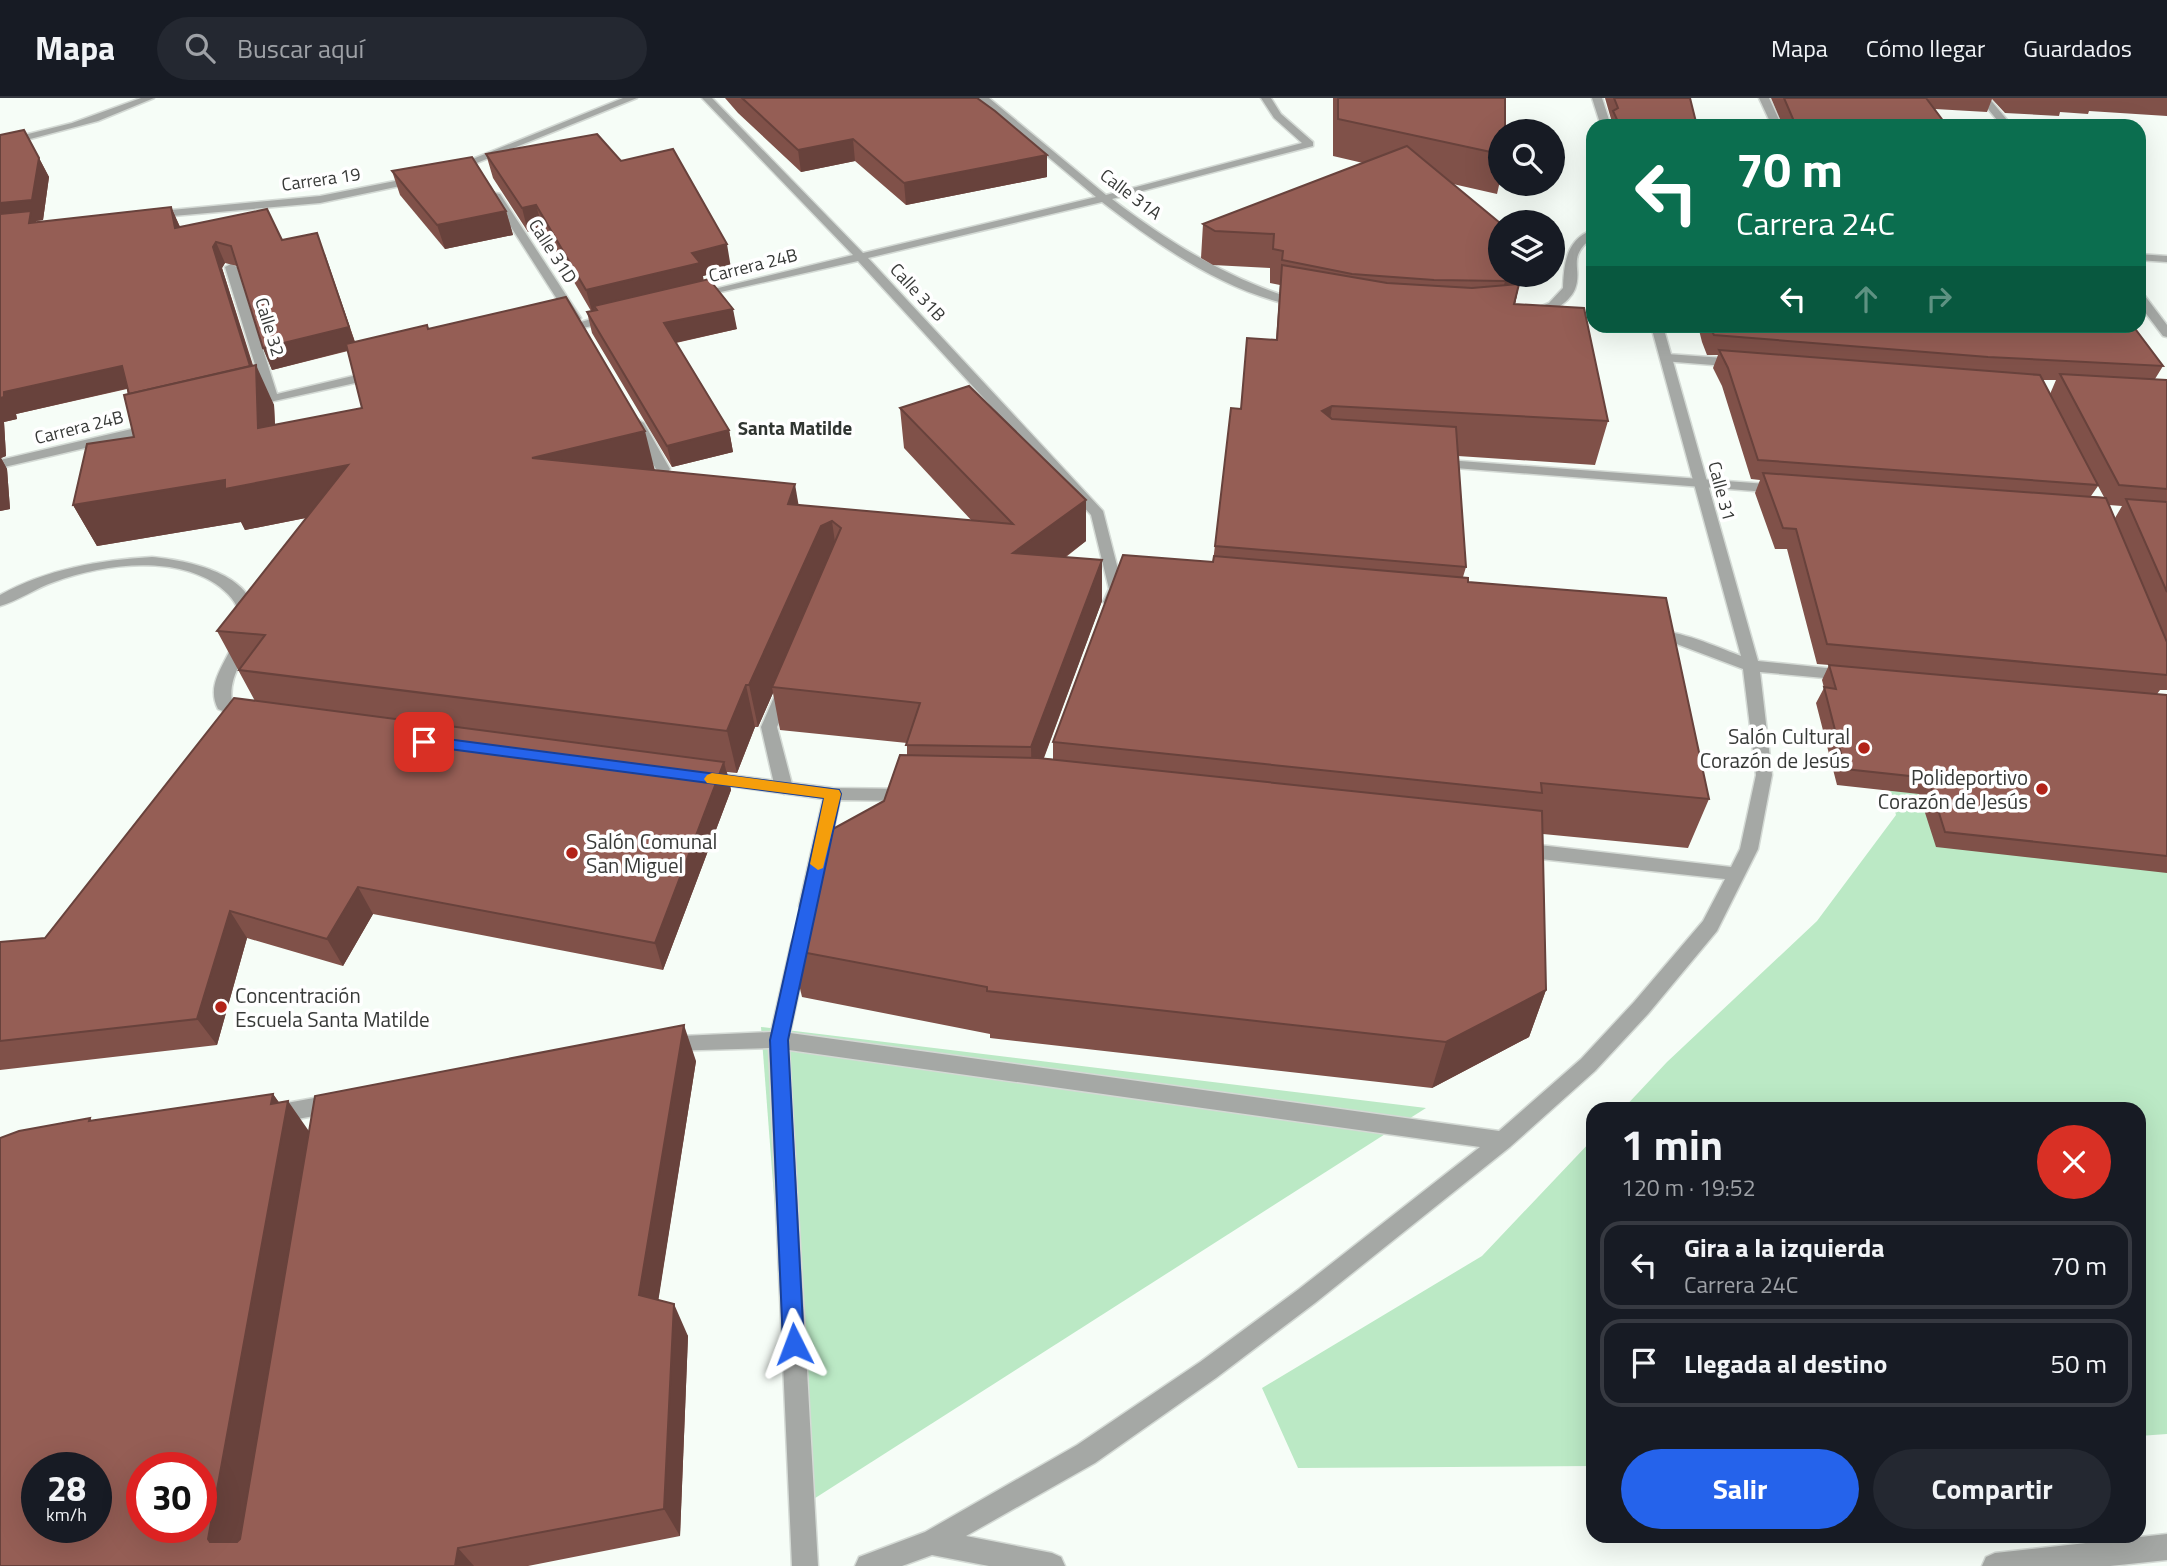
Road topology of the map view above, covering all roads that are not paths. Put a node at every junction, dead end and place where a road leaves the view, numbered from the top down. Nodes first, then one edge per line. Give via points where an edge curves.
1 (149, 98) edge
2 (632, 98) edge
3 (708, 98) edge
4 (983, 98) edge
5 (1266, 98) edge
6 (1597, 98) edge
7 (1764, 98) edge
8 (1984, 98) edge
9 (1604, 119) edge
10 (1774, 119) edge
11 (2001, 119) edge
12 (0, 144) edge
13 (475, 162) junction
14 (482, 174) edge
15 (490, 186) edge
16 (1105, 198) junction
17 (131, 217) edge
18 (1586, 238) edge
19 (862, 257) junction
20 (2146, 258) edge
21 (2167, 259) edge
22 (231, 267) edge
23 (687, 299) edge
24 (2146, 304) edge
25 (1308, 306) edge
26 (620, 315) edge
27 (1516, 319) edge
28 (579, 325) junction
29 (1659, 333) edge
30 (2167, 333) edge
31 (539, 335) edge
32 (586, 337) edge
33 (1667, 358) junction
34 (1750, 364) edge
35 (392, 370) edge
36 (272, 399) junction
37 (231, 409) edge
38 (628, 409) edge
39 (163, 425) edge
40 (1423, 462) edge
41 (0, 464) edge
42 (663, 469) edge
43 (1700, 484) junction
44 (1797, 490) edge
45 (4, 598) edge
46 (1106, 615) edge
47 (1635, 634) edge
48 (1751, 666) junction
49 (1862, 676) edge
50 (790, 678) edge
51 (272, 722) edge
52 (687, 776) edge
53 (784, 788) junction
54 (833, 794) junction
55 (930, 796) edge
56 (1505, 849) edge
57 (1738, 874) junction
58 (779, 1040) junction
59 (652, 1044) edge
60 (358, 1099) edge
61 (331, 1104) junction
62 (253, 1118) edge
63 (327, 1131) edge
64 (1503, 1141) junction
65 (932, 1542) junction
66 (2167, 1547) edge
67 (805, 1566) edge
68 (868, 1566) edge
69 (1052, 1566) edge
70 (1995, 1566) edge

1 - 12 street via 121,111
2 - 13 street, Carrera 19
3 - 19 street, Calle 31B
4 - 16 street, Calle 31A
5 - 16 street, Carrera 24B via 1277,116 1309,145
6 - 9 street
7 - 10 street
8 - 11 street
13 - 14 street
13 - 17 street, Carrera 19 via 365,191
15 - 28 street, Calle 31D
16 - 19 street, Carrera 24B
16 - 25 street, Calle 31A via 1229,282 1272,299
18 - 27 street via 1570,254 1569,289 1553,306
19 - 23 street, Carrera 24B
19 - 46 street, Calle 31B via 1098,514 1122,590
20 - 21 street
22 - 36 street, Calle 32
24 - 30 street
26 - 28 street
28 - 31 street
28 - 32 street, Calle 31D
29 - 33 street, Calle 31
33 - 34 street
33 - 43 street, Calle 31
35 - 36 street
36 - 37 street
38 - 42 street
39 - 41 street, Carrera 24B
40 - 43 street
43 - 44 street
43 - 48 street, Calle 31
45 - 51 street via 102,565 153,561 195,565 224,579 244,602 249,625 241,650 223,678 220,693 225,705
47 - 48 street via 1676,638
48 - 49 street
48 - 57 street, Calle 31 via 1764,775 1749,849
50 - 53 street via 769,727
52 - 53 street
53 - 54 street
54 - 55 street
54 - 58 street
56 - 57 street
57 - 64 street, Calle 31 via 1710,926 1641,1008 1588,1065
58 - 59 street
58 - 64 street
58 - 67 street
60 - 61 street
61 - 62 street
61 - 63 street
64 - 65 street, Calle 31 via 1208,1370 1086,1454
65 - 68 street, Calle 31
65 - 69 street
66 - 70 street

